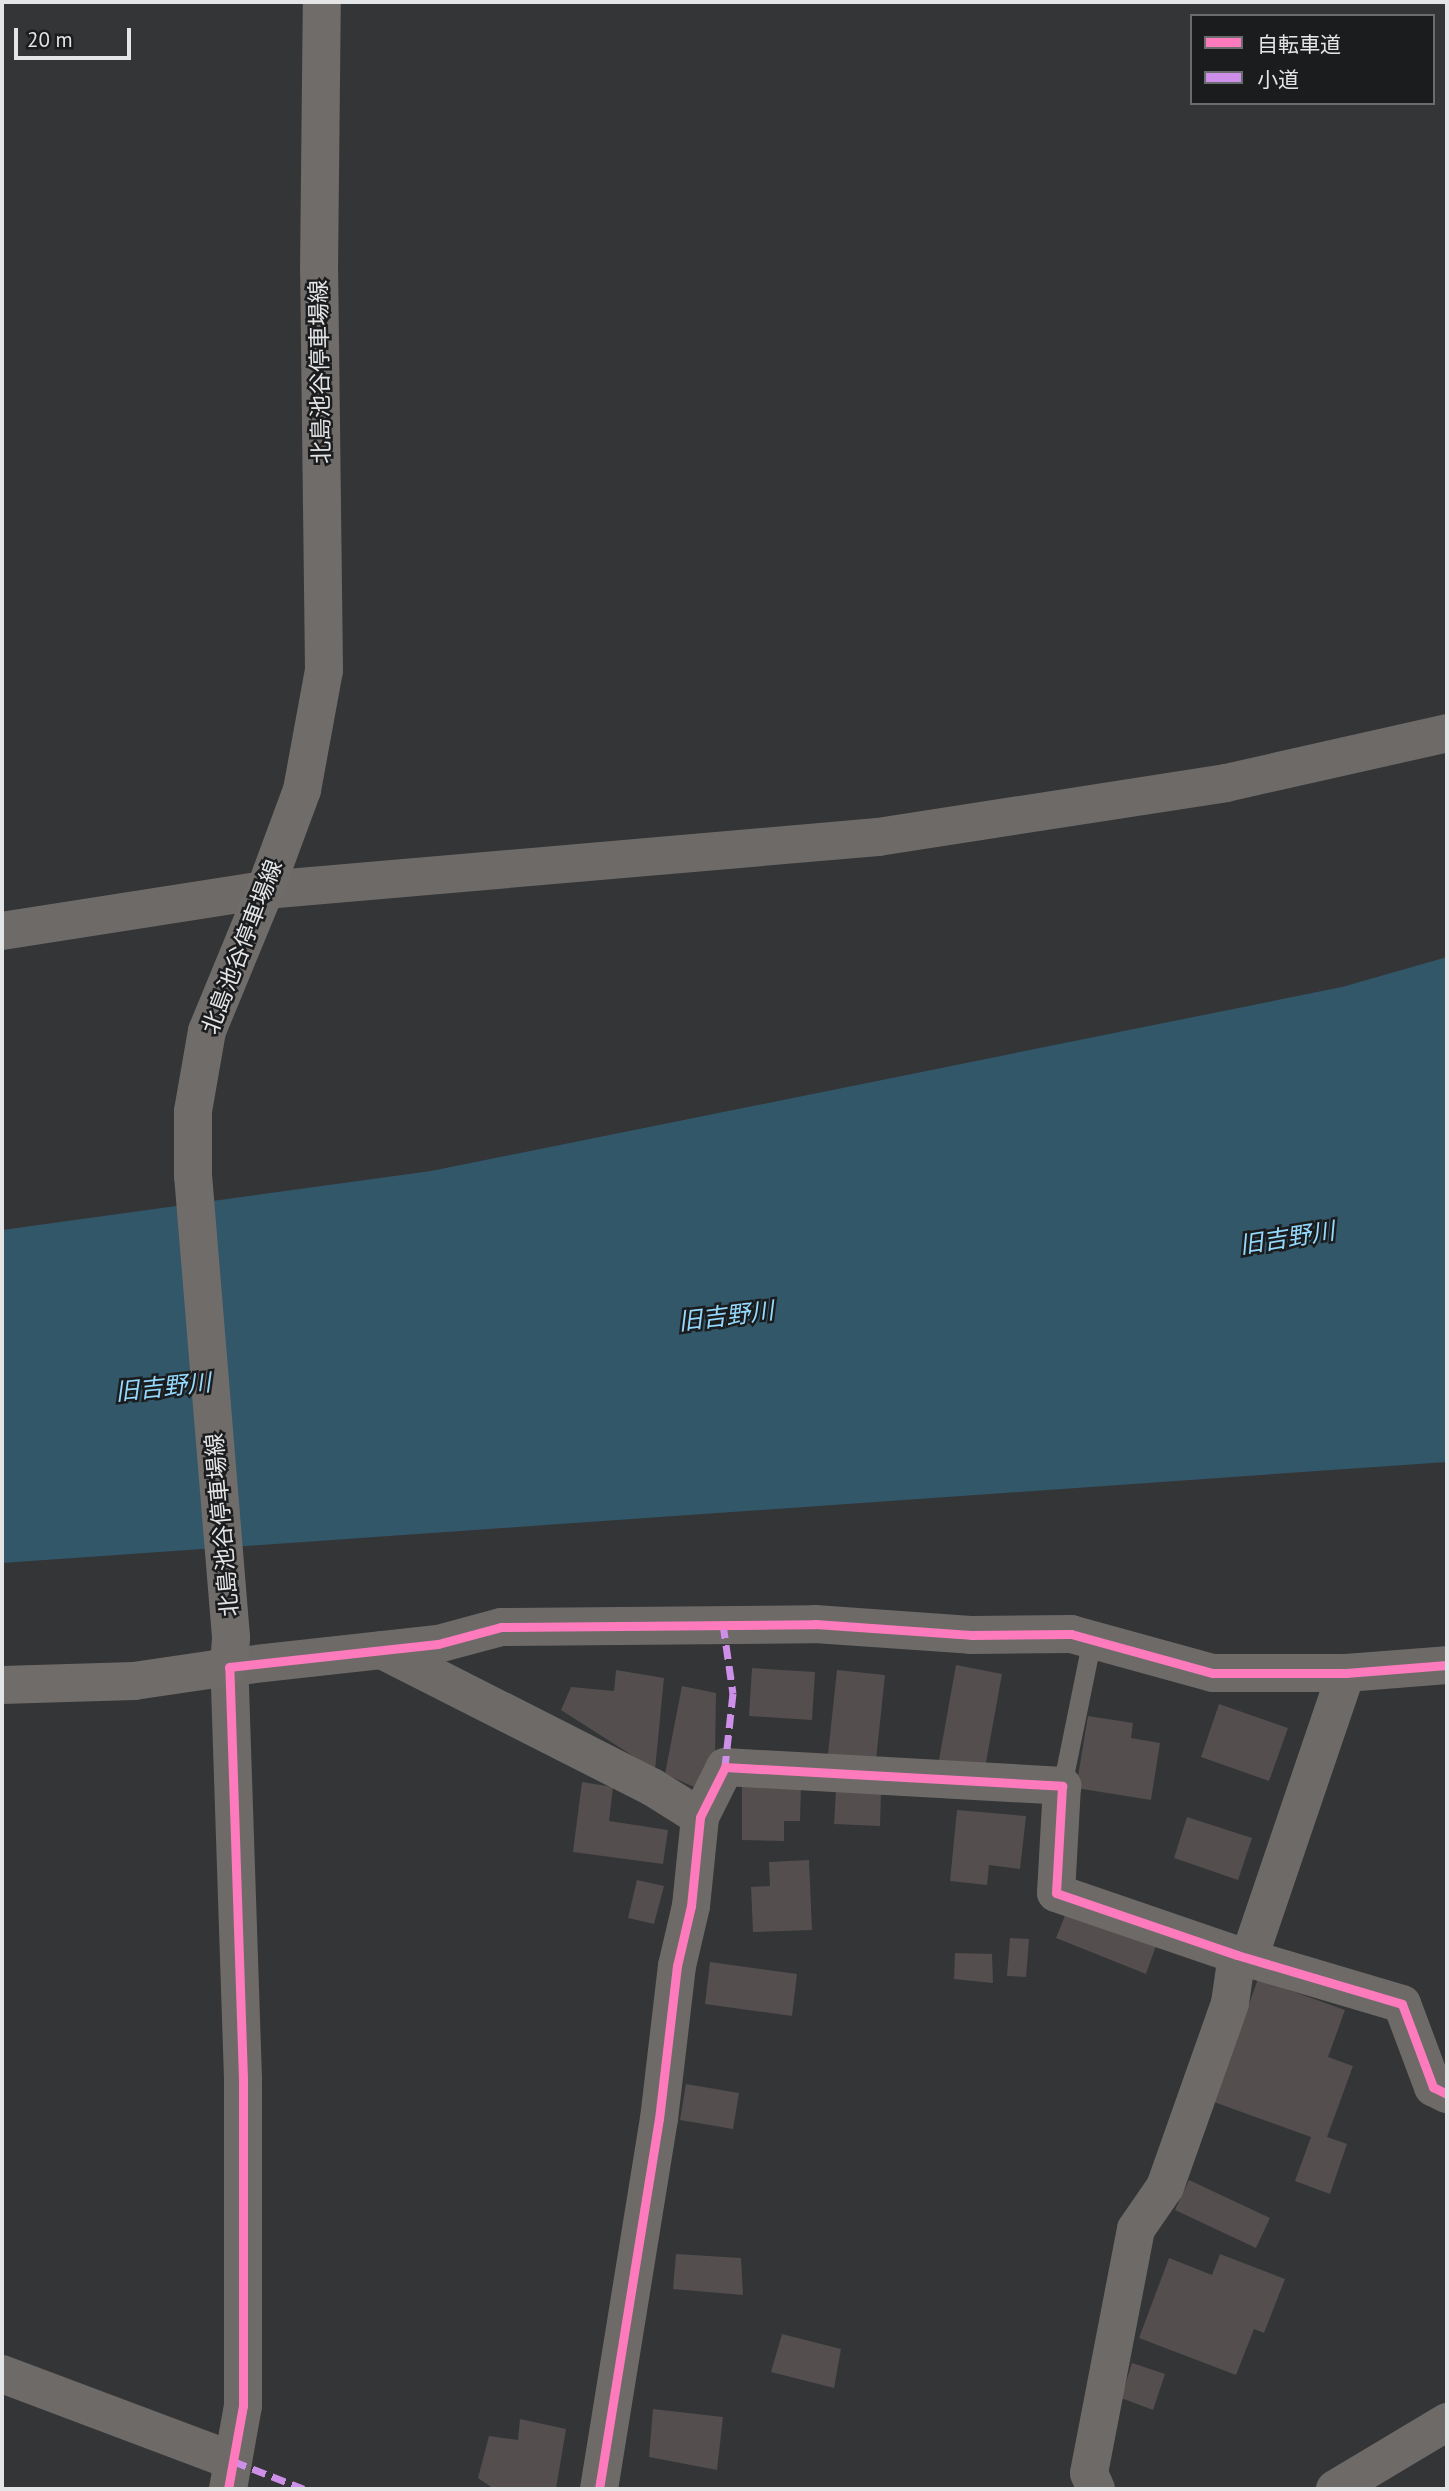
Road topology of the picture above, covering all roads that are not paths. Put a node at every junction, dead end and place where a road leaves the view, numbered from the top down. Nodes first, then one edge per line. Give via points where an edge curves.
1 (322, 2) edge
2 (1447, 733) edge
3 (265, 890) junction
4 (2, 931) edge
5 (1092, 1639) junction
6 (382, 1650) junction
7 (230, 1652) junction
8 (1447, 1665) edge
9 (1346, 1673) junction
10 (2, 1685) edge
11 (1062, 1786) junction
12 (700, 1817) junction
13 (1243, 1957) junction
14 (1447, 2094) edge
15 (2, 2374) edge
16 (1447, 2423) edge
17 (230, 2475) edge
18 (599, 2489) edge
19 (1096, 2489) edge
20 (1335, 2489) edge

1 - 3 main road, 北島池谷停車場線 via 319,271 324,670 302,790
2 - 3 street via 1226,783 878,837
3 - 4 street
3 - 7 main road, 北島池谷停車場線 via 207,1031 193,1111 193,1176
5 - 6 street via 1070,1634 971,1635 815,1624 501,1627 438,1644
5 - 9 street via 1213,1673
5 - 11 lane
6 - 7 street
6 - 12 street via 652,1787
7 - 10 main road via 134,1681
7 - 17 street via 243,2079 243,2406
8 - 9 street
9 - 13 street
11 - 12 street via 725,1768
11 - 13 street via 1056,1892
12 - 18 street via 659,2119
13 - 14 street via 1402,2004 1433,2087
13 - 19 street via 1165,2187 1136,2229 1089,2473
15 - 17 street
16 - 20 street

